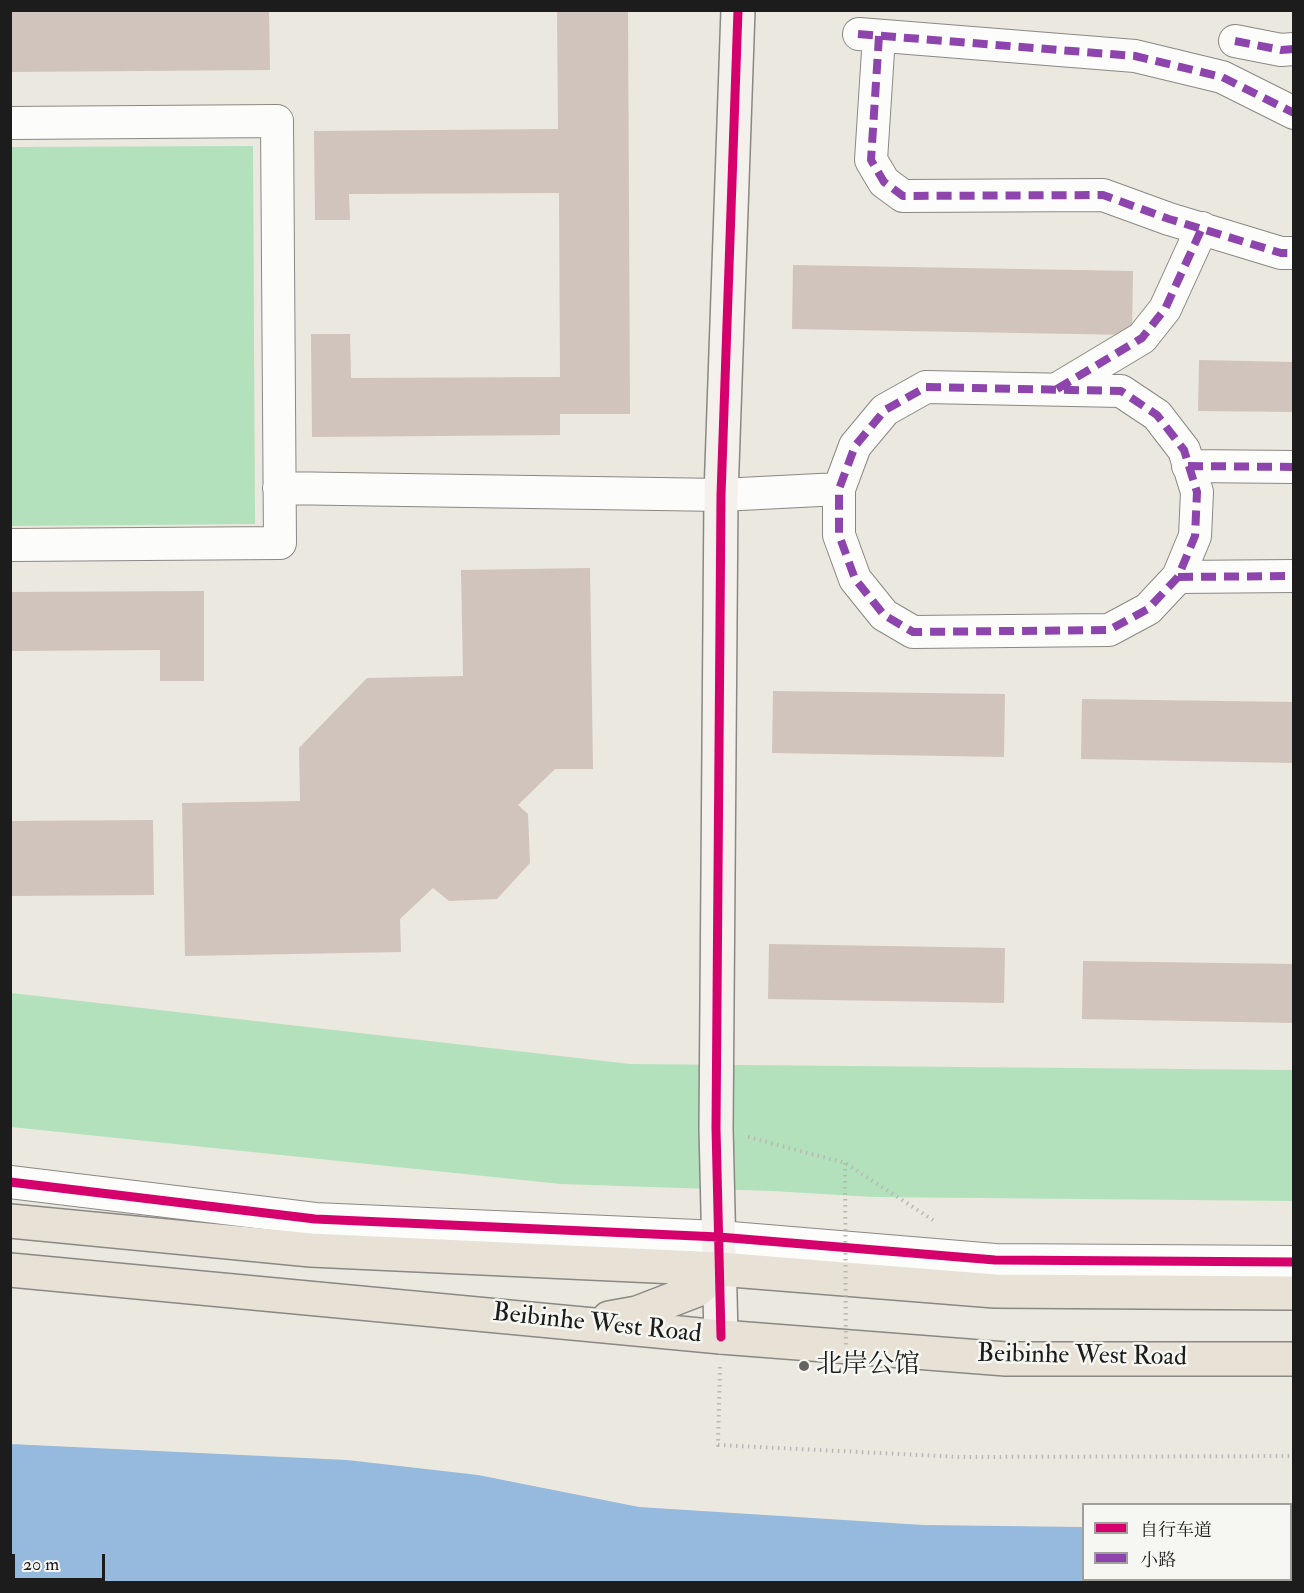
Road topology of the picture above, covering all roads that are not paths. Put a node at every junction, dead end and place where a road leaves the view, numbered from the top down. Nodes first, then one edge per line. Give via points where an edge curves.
1 (738, 10) edge
2 (1235, 41) dead end
3 (1293, 49) edge
4 (1293, 112) edge
5 (10, 123) edge
6 (1202, 228) junction
7 (1293, 253) edge
8 (1057, 389) junction
9 (1188, 466) junction
10 (1293, 467) edge
11 (279, 489) junction
12 (839, 489) junction
13 (720, 495) junction
14 (10, 545) edge
15 (1293, 576) edge
16 (1178, 577) junction
17 (10, 1182) edge
18 (10, 1221) edge
19 (719, 1253) junction
20 (1293, 1262) edge
21 (10, 1270) edge
22 (1293, 1293) edge
23 (579, 1323) junction
24 (720, 1337) junction
25 (1293, 1359) edge

1 - 13 street
2 - 3 street via 1281,51
4 - 6 street via 1222,77 1135,56 868,35 871,160 884,182 903,196 1103,195
5 - 11 street via 277,121
6 - 7 street via 1281,253
6 - 8 street via 1165,309 1142,338
8 - 9 street via 1120,391 1157,415 1184,450
8 - 12 street via 926,387 885,410 855,446
9 - 10 street
9 - 16 street via 1197,492 1195,536
11 - 13 street
11 - 14 street via 280,543
12 - 13 street
12 - 16 street via 839,535 855,579 884,615 913,632 1109,630 1148,609
13 - 19 street via 716,1128
15 - 16 street
17 - 19 street via 315,1219
18 - 19 main road via 311,1250
19 - 20 street
19 - 22 main road via 995,1291
19 - 23 main road via 697,1290 637,1313
19 - 24 street
21 - 23 main road, Beibinhe West Road
23 - 24 main road, Beibinhe West Road
24 - 25 main road, Beibinhe West Road via 1006,1359

